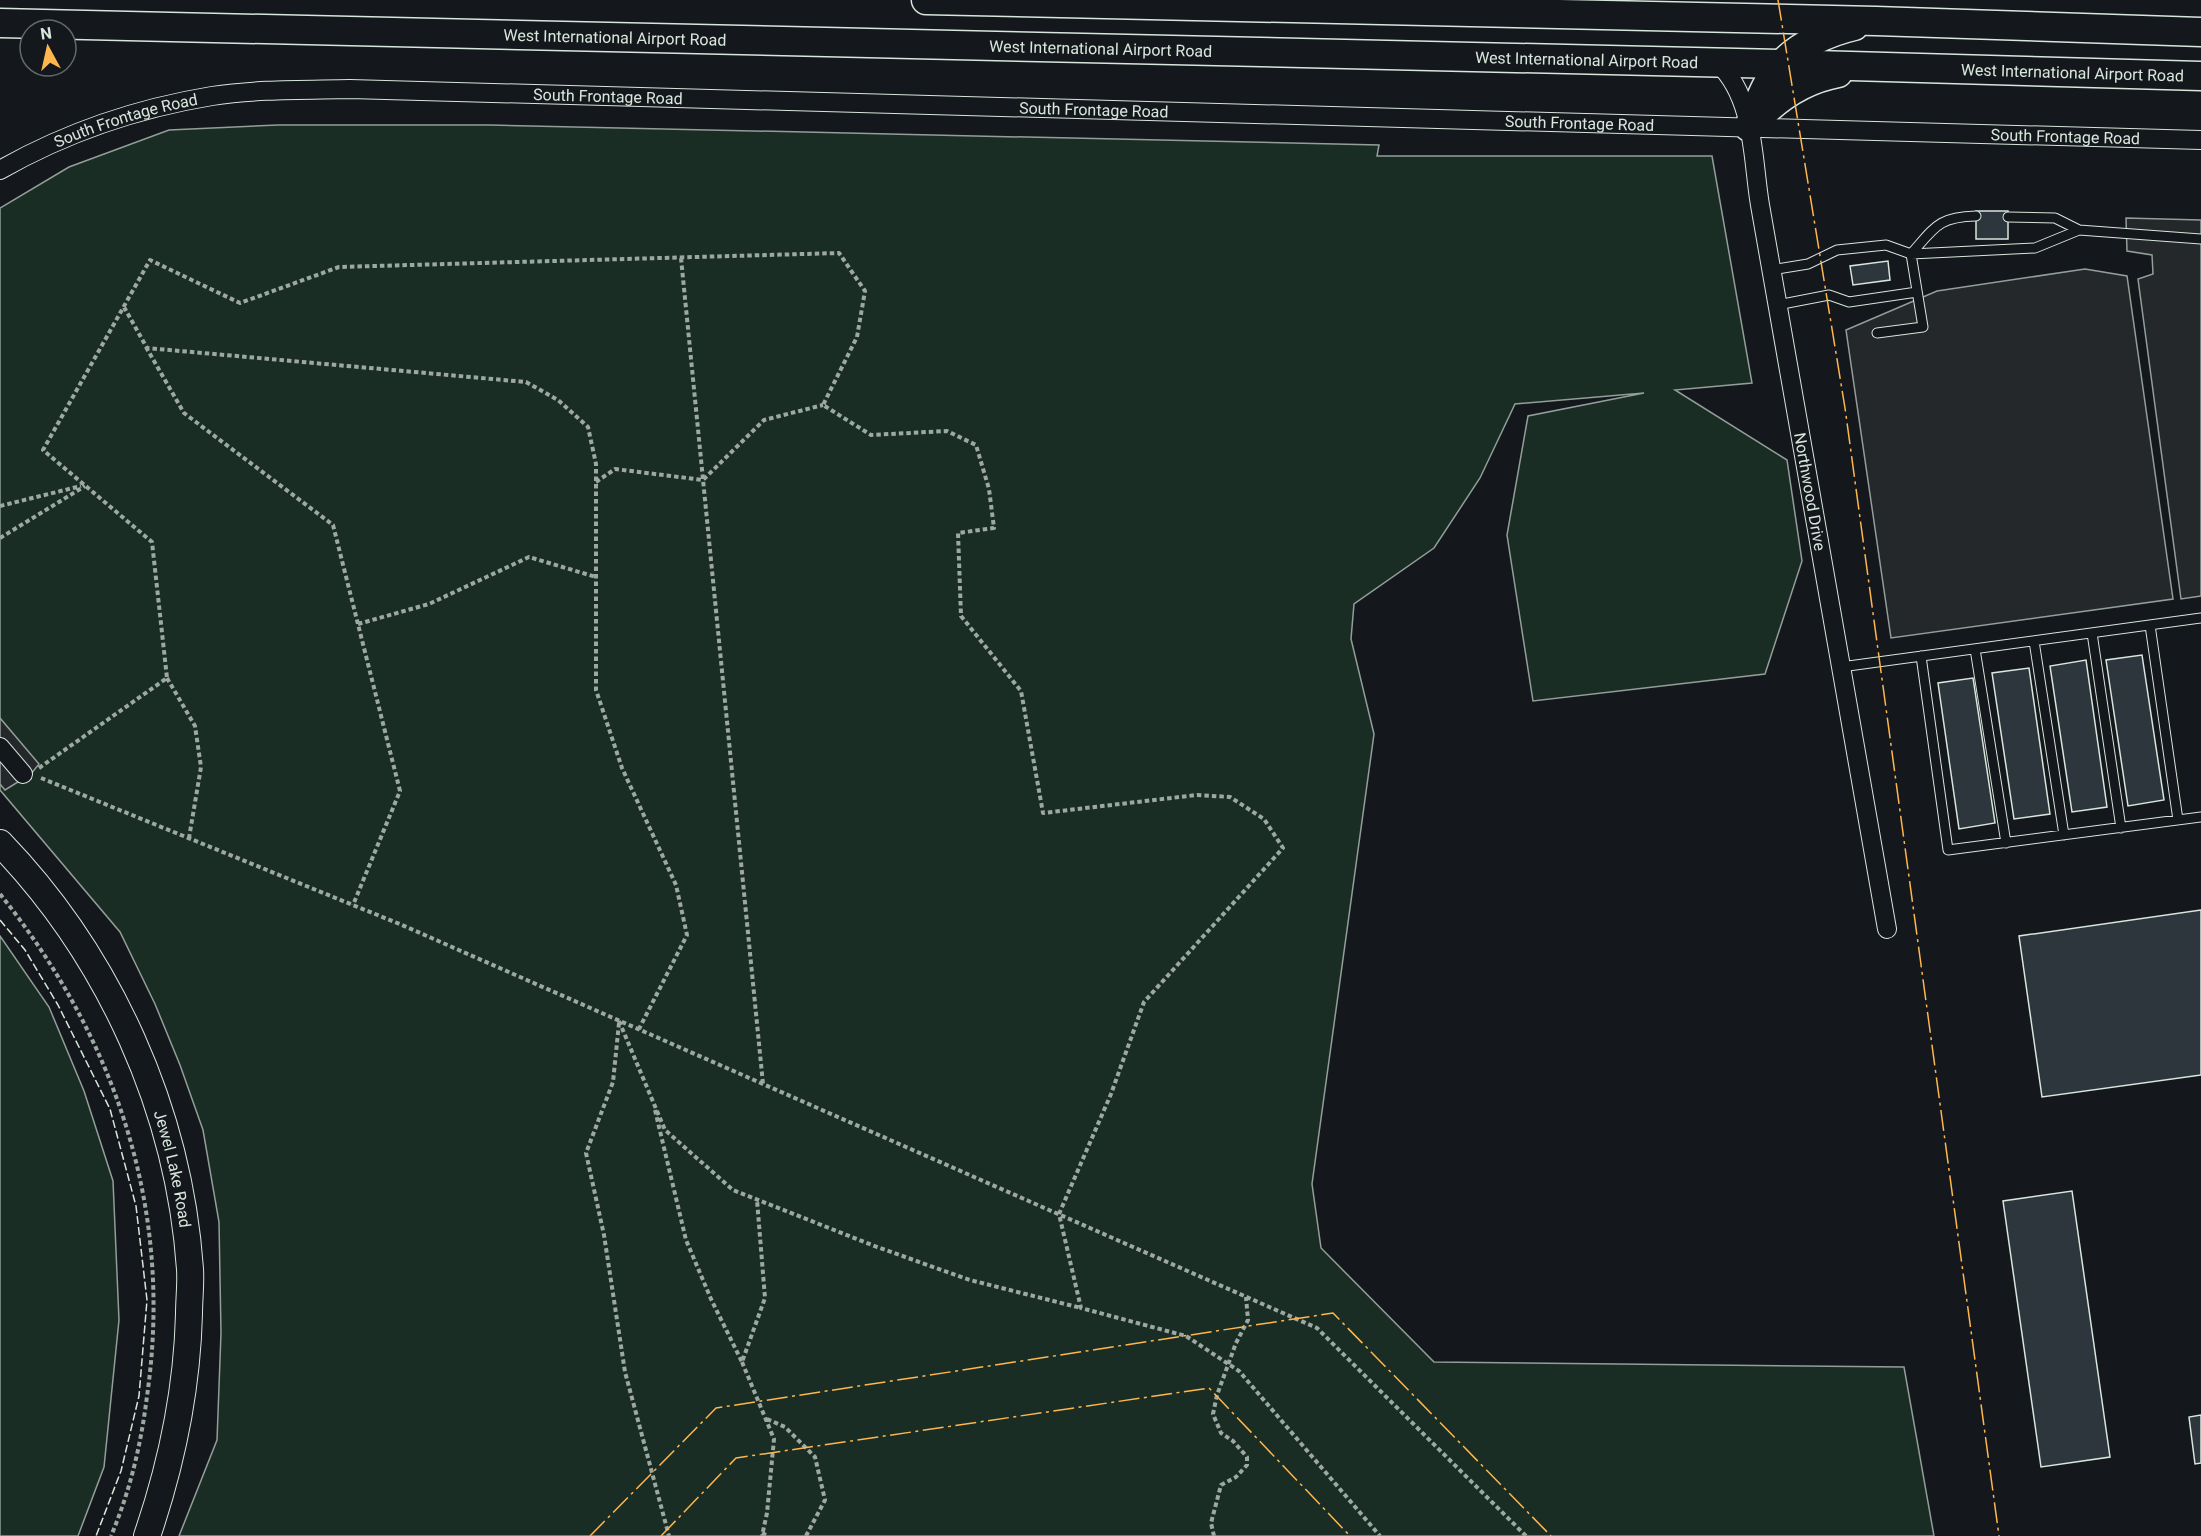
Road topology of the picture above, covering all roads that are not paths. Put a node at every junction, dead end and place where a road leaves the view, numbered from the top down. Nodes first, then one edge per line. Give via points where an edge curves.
1 (926, 0) edge
2 (1743, 9) edge
3 (1876, 21) junction
4 (0, 23) edge
5 (2201, 32) edge
6 (1718, 63) junction
7 (1781, 64) junction
8 (1887, 68) junction
9 (2201, 76) edge
10 (1749, 127) junction
11 (2201, 140) edge
12 (0, 170) edge
13 (1976, 216) dead end
14 (2008, 217) dead end
15 (2079, 230) junction
16 (2201, 239) edge
17 (1911, 254) junction
18 (1771, 270) junction
19 (1917, 292) junction
20 (1777, 305) junction
21 (1877, 333) dead end
22 (2201, 618) edge
23 (2150, 626) junction
24 (2092, 633) junction
25 (2034, 641) junction
26 (1975, 649) junction
27 (1921, 656) junction
28 (1841, 667) junction
29 (0, 747) edge
30 (27, 774) road end
31 (2201, 817) edge
32 (2178, 820) junction
33 (2121, 828) junction
34 (2064, 835) junction
35 (0, 843) edge
36 (2006, 843) junction
37 (1887, 929) dead end
38 (147, 1536) edge

1 - 2 main road
2 - 3 main road
3 - 5 main road
3 - 7 main road via 1821,37
4 - 6 main road, West International Airport Road
6 - 7 main road, West International Airport Road
6 - 10 street, Northwood Drive via 1734,79
7 - 8 main road, West International Airport Road
7 - 10 main road
8 - 9 main road, West International Airport Road
8 - 10 main road via 1845,71 1809,82 1777,100
10 - 11 street, South Frontage Road
10 - 12 street, South Frontage Road via 350,88 214,96 161,106 102,124
10 - 18 street, Northwood Drive
13 - 17 lane via 1938,223
14 - 15 lane via 2055,219
15 - 16 lane
15 - 17 lane via 2035,248
17 - 18 lane via 1886,245 1838,250 1808,264
17 - 19 lane
18 - 20 street, Northwood Drive
19 - 20 lane via 1849,302 1829,295
19 - 21 lane via 1923,327
20 - 28 street, Northwood Drive
22 - 23 lane
23 - 24 lane
23 - 32 lane
24 - 25 lane
24 - 33 lane
25 - 26 lane
25 - 34 lane
26 - 27 lane
26 - 36 lane
27 - 28 lane
27 - 36 lane via 1948,850
28 - 37 street, Northwood Drive
29 - 30 street
31 - 32 lane
32 - 33 lane
33 - 34 lane
34 - 36 lane
35 - 38 main road, Jewel Lake Road via 54,906 112,996 153,1092 173,1157 190,1271 188,1344 181,1407 164,1484

